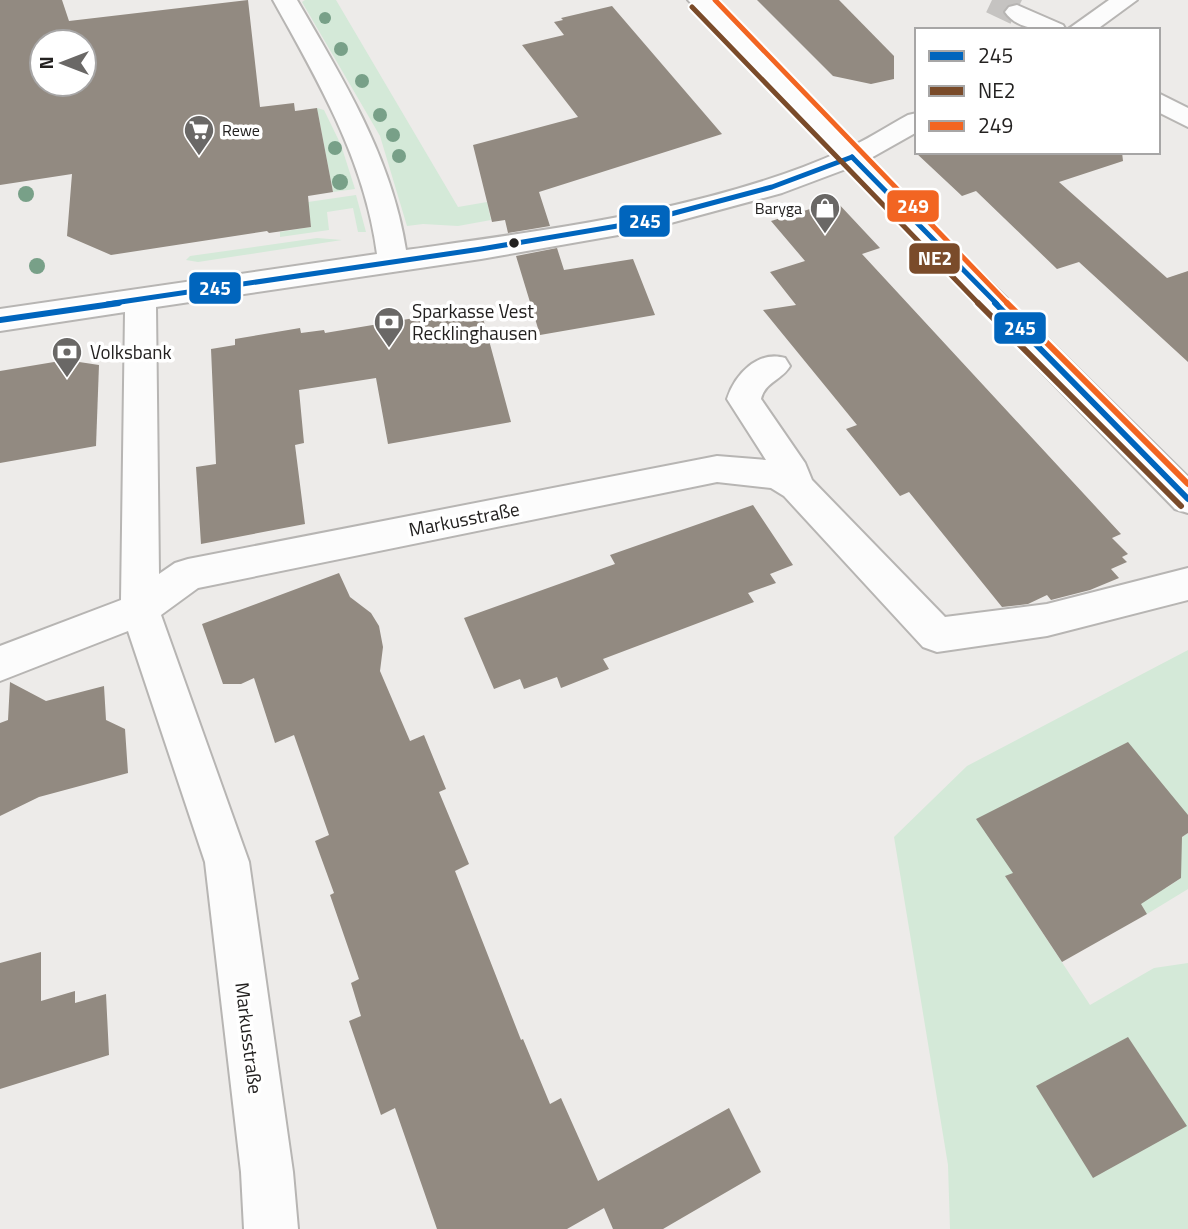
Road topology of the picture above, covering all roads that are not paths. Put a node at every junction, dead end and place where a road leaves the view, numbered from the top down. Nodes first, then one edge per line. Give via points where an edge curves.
1 (285, 0) edge
2 (701, 0) edge
3 (1125, 0) edge
4 (1017, 12) tunnel mouth
5 (1050, 28) edge
6 (1082, 28) edge
7 (1160, 102) edge
8 (1188, 119) edge
9 (915, 122) edge
10 (852, 157) junction
11 (393, 261) junction
12 (141, 300) junction
13 (0, 320) edge
14 (774, 366) dead end
15 (796, 486) junction
16 (1188, 499) edge
17 (1188, 584) edge
18 (140, 609) junction
19 (0, 664) edge
20 (271, 1229) edge

1 - 11 street via 366,149 390,232
2 - 10 street
3 - 6 street
4 - 5 street
7 - 8 street
9 - 10 street
10 - 11 street via 772,187 641,222
10 - 16 street
11 - 12 street
12 - 13 street
12 - 18 street, Markusstraße
14 - 15 street via 751,381 744,399 793,473
15 - 17 street via 937,635 1047,620
15 - 18 street, Markusstraße via 778,475 716,469 188,574
18 - 19 street, Markusstraße
18 - 20 street, Markusstraße via 227,862

